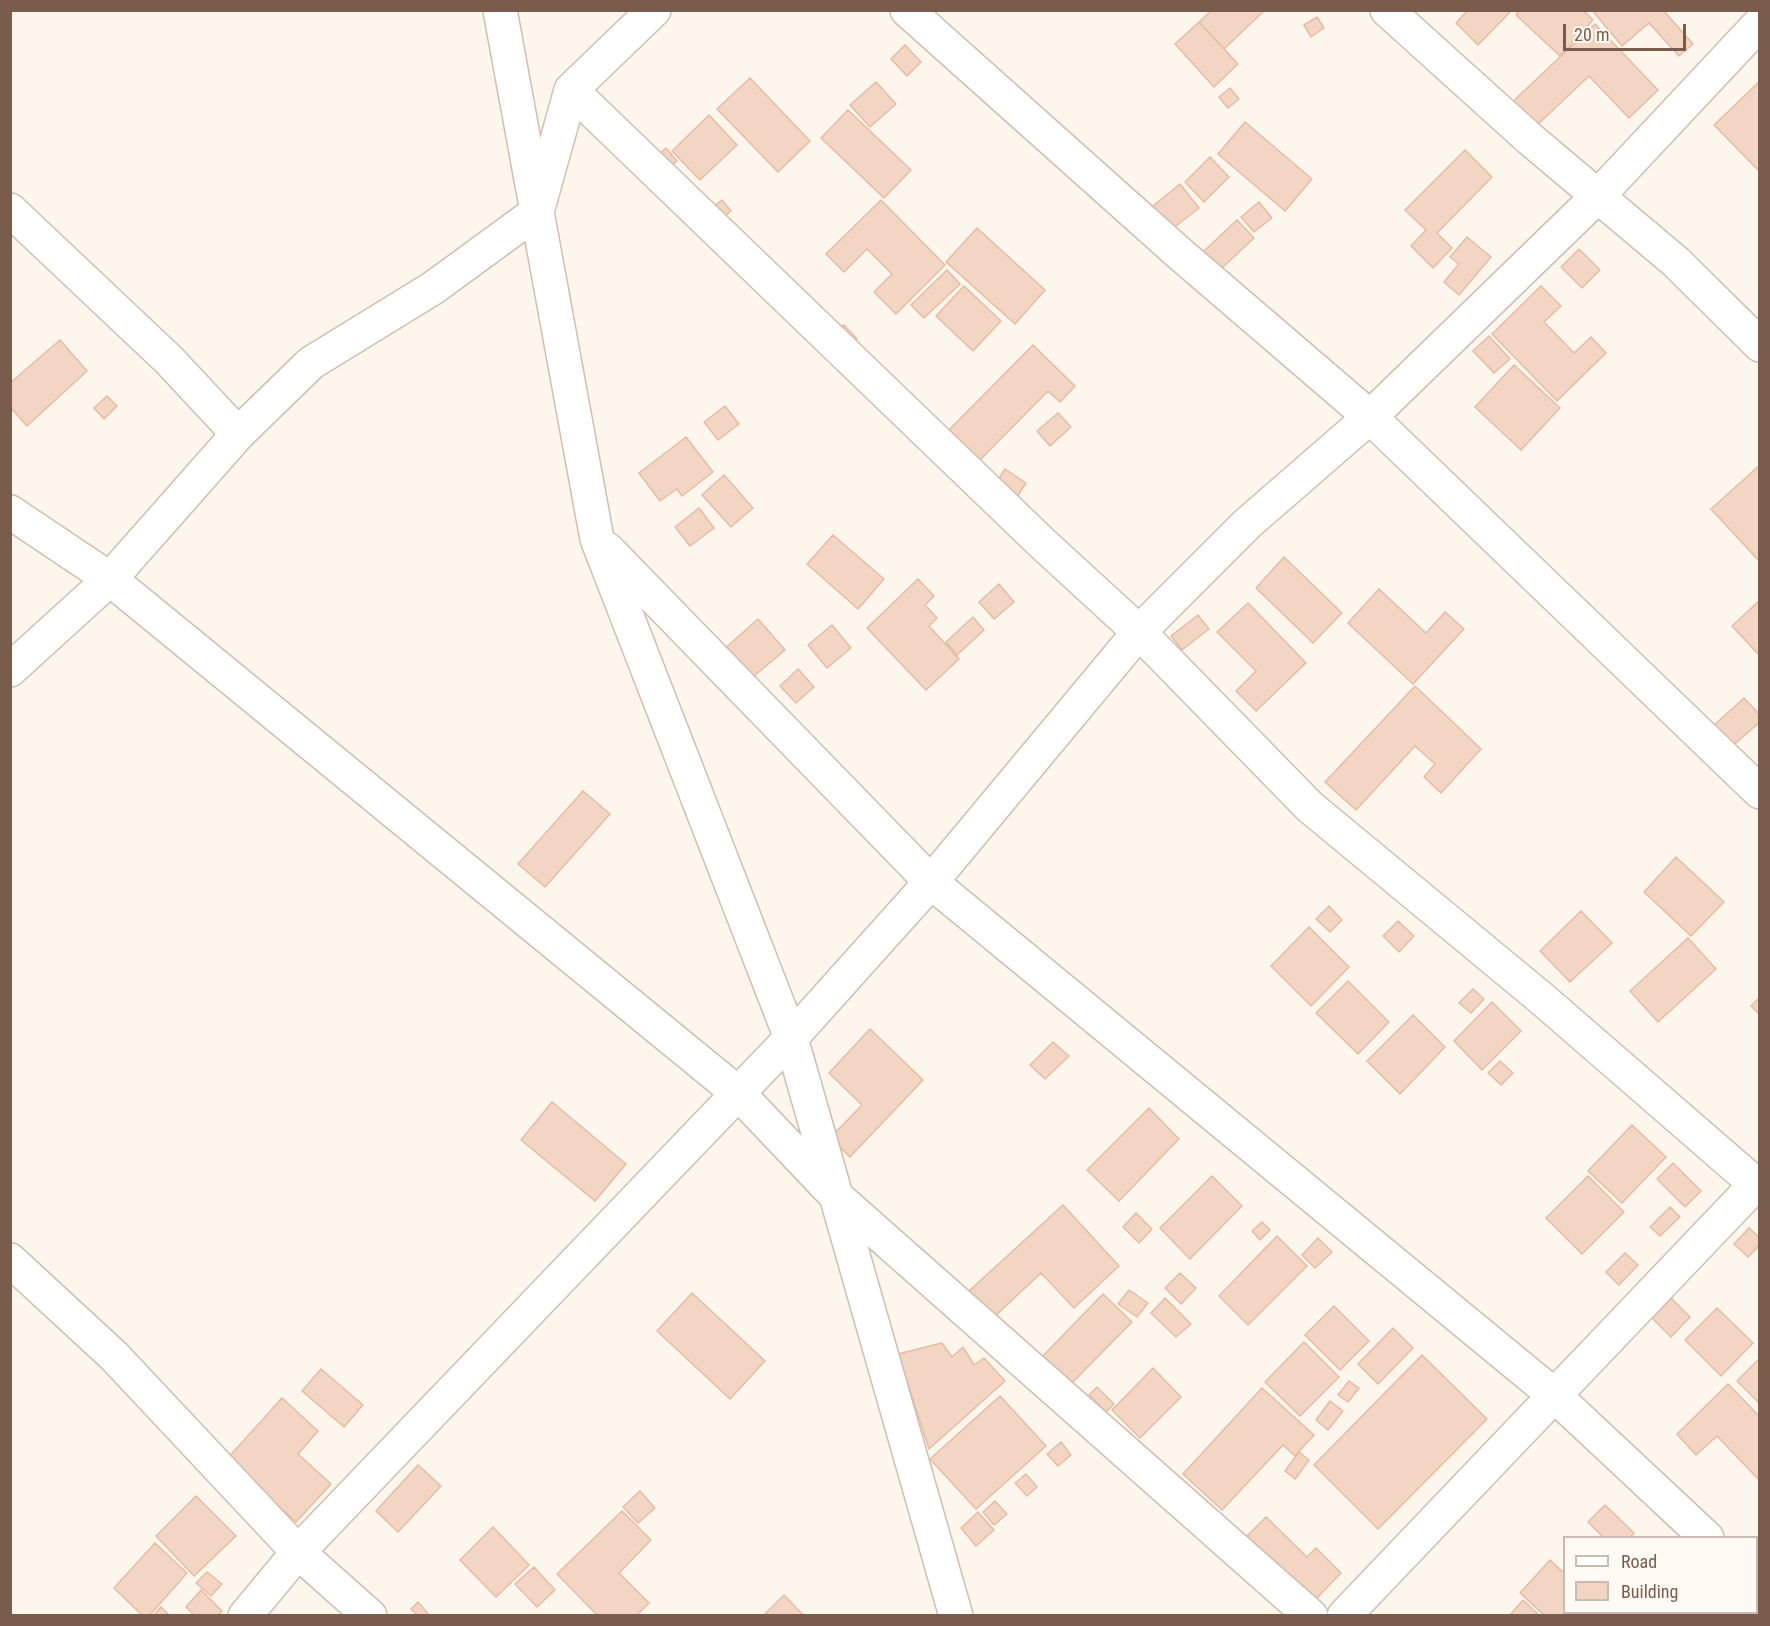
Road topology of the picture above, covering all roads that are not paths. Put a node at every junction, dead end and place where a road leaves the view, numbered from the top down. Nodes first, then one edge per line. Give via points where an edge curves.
1 (500, 10) edge
2 (654, 10) edge
3 (907, 10) edge
4 (1387, 10) edge
5 (1760, 23) edge
6 (571, 90) junction
7 (1598, 196) junction
8 (10, 210) edge
9 (537, 212) junction
10 (1760, 345) edge
11 (1370, 417) junction
12 (238, 434) junction
13 (10, 512) edge
14 (597, 539) junction
15 (110, 579) junction
16 (1139, 632) junction
17 (10, 670) edge
18 (1760, 792) edge
19 (931, 882) junction
20 (791, 1038) junction
21 (739, 1094) junction
22 (1758, 1184) edge
23 (837, 1197) junction
24 (10, 1260) edge
25 (1554, 1395) junction
26 (1705, 1536) edge
27 (298, 1552) junction
28 (245, 1616) edge
29 (370, 1616) edge
30 (956, 1616) edge
31 (1311, 1616) edge
32 (1344, 1616) edge

1 - 9 street
2 - 6 street
3 - 11 street via 1179,254
4 - 7 street
5 - 7 street
6 - 9 street
6 - 16 street via 1033,535
7 - 10 street via 1676,262
7 - 11 street
8 - 12 street via 169,360
9 - 12 street via 433,288 311,363
9 - 14 street
11 - 16 street via 1248,522
11 - 18 street
12 - 15 street
13 - 15 street
14 - 19 street
14 - 20 street
15 - 17 street
15 - 21 street
16 - 19 street
16 - 22 street via 1310,807
19 - 20 street
19 - 25 street
20 - 21 street
20 - 23 street
21 - 23 street
21 - 27 street
22 - 25 street
23 - 30 street
23 - 31 street
24 - 27 street via 114,1356
25 - 26 street
25 - 32 street
27 - 28 street
27 - 29 street

